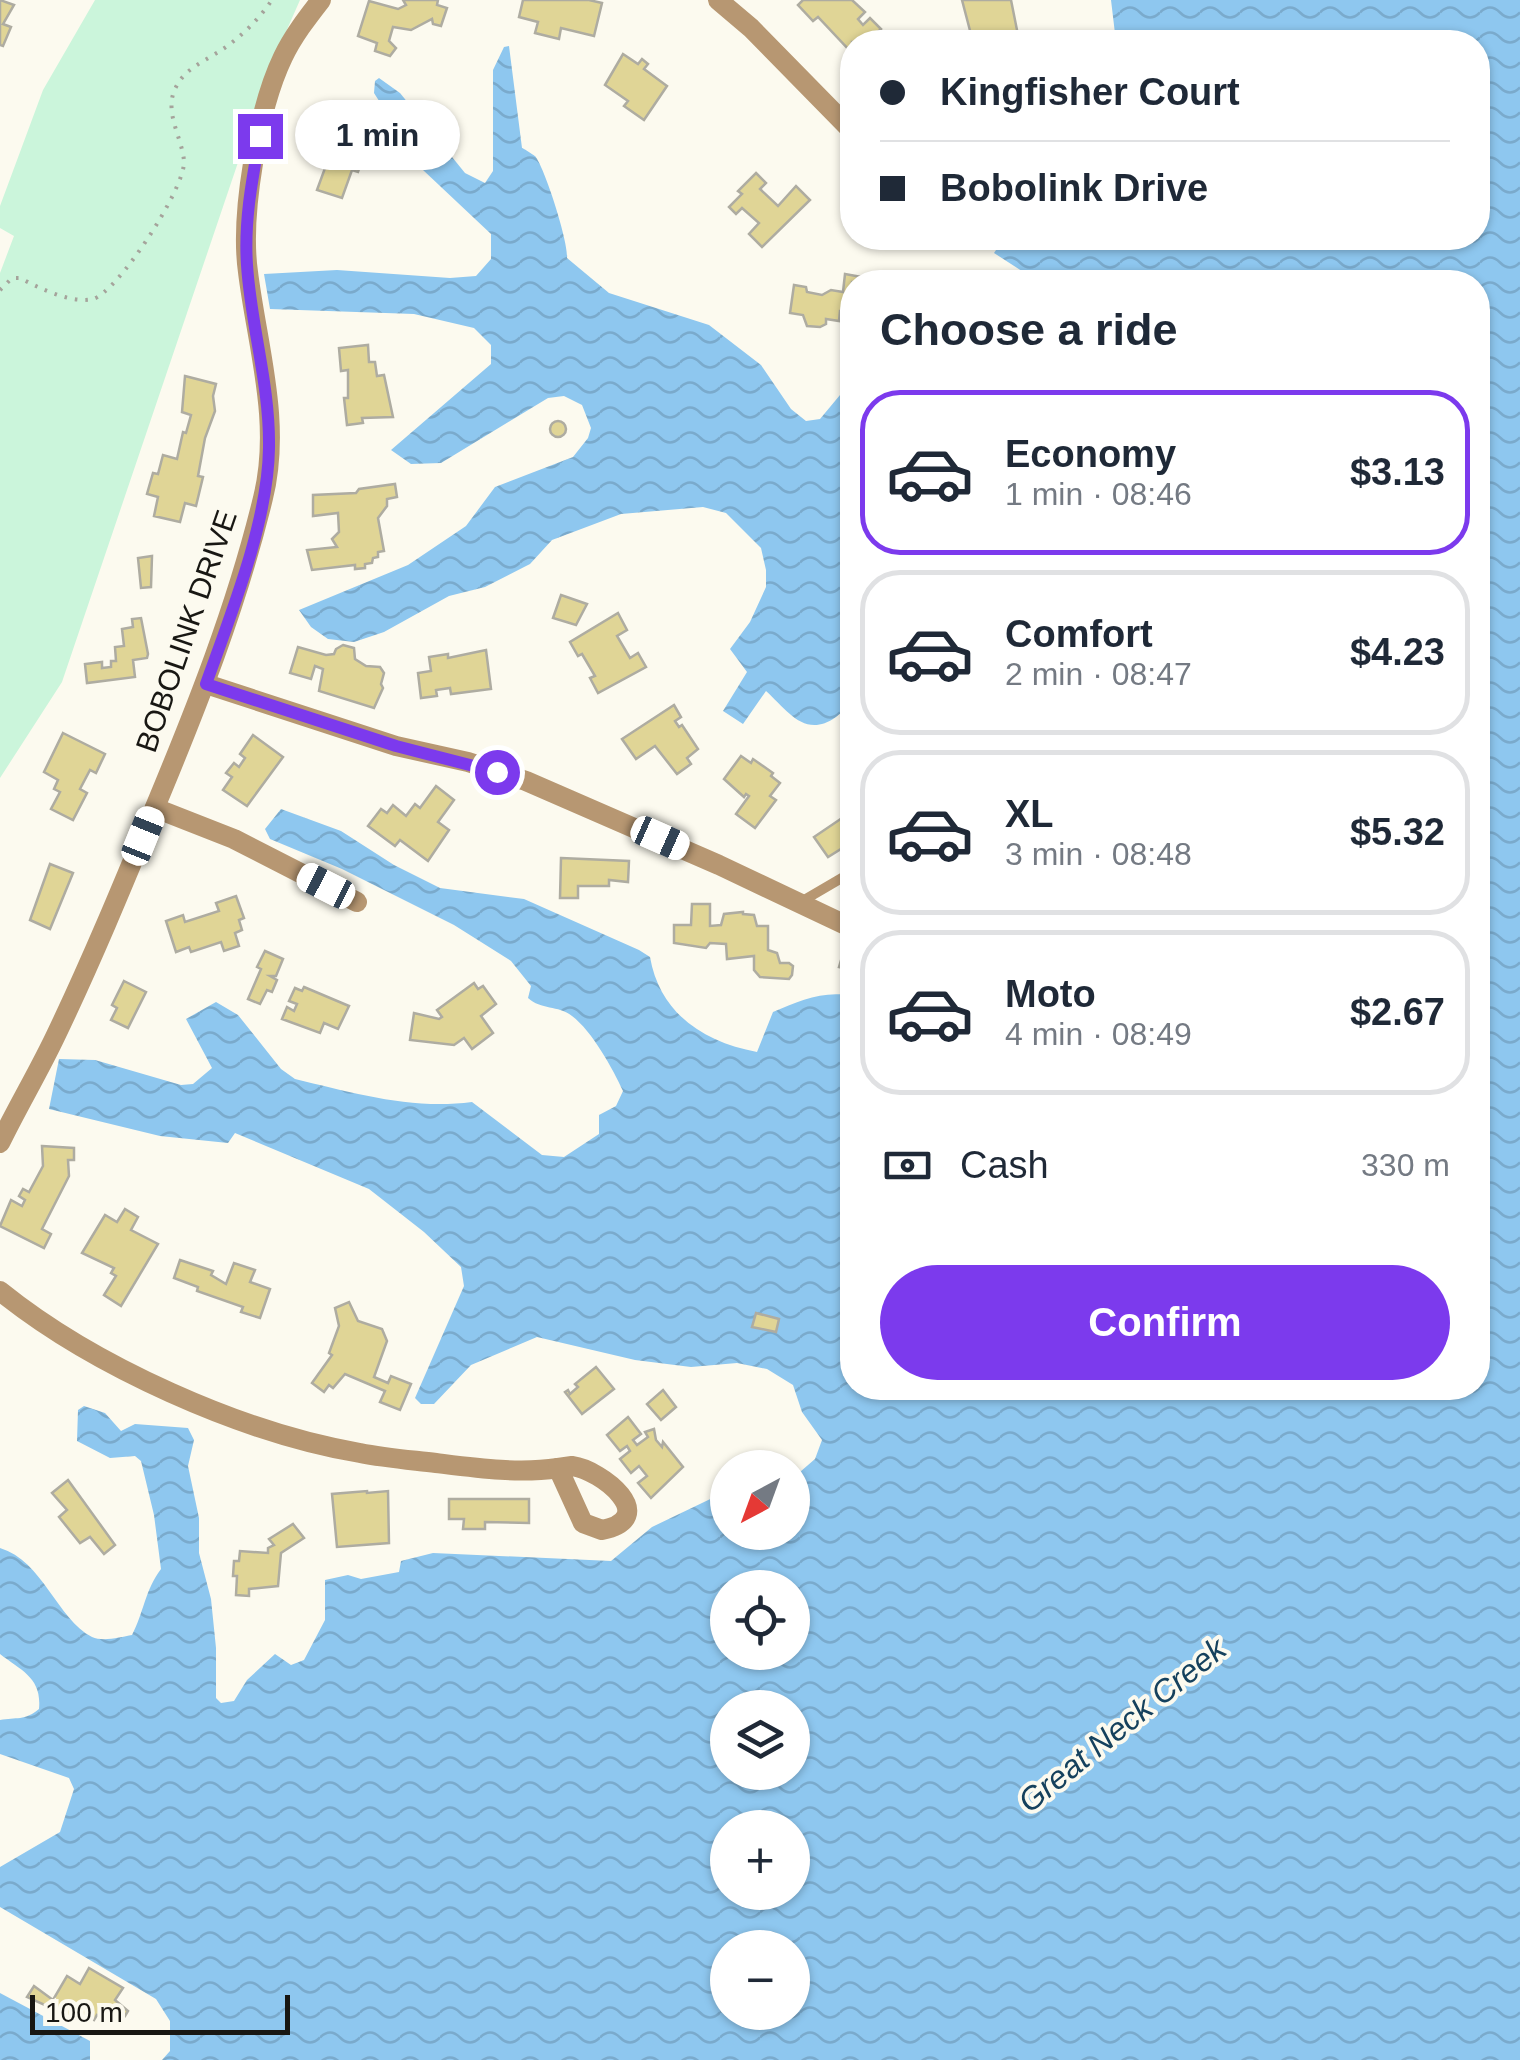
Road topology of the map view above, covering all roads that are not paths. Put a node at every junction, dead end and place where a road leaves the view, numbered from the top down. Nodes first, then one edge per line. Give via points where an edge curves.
1 (320, 0) edge
2 (718, 0) edge
3 (840, 119) edge
4 (206, 684) junction
5 (155, 808) junction
6 (840, 879) edge
7 (357, 902) dead end
8 (798, 904) junction
9 (840, 923) edge
10 (0, 1142) edge
11 (0, 1291) edge
12 (558, 1468) dead end

1 - 4 street, BOBOLINK DRIVE via 271,87 248,200 247,270 264,362 269,453 250,547
2 - 3 street
4 - 5 street, BOBOLINK DRIVE
4 - 8 street via 526,781
5 - 7 street via 234,839
5 - 10 street, BOBOLINK DRIVE via 55,1037
6 - 8 lane
8 - 9 street
11 - 12 street via 103,1360 264,1428 359,1453 479,1468

